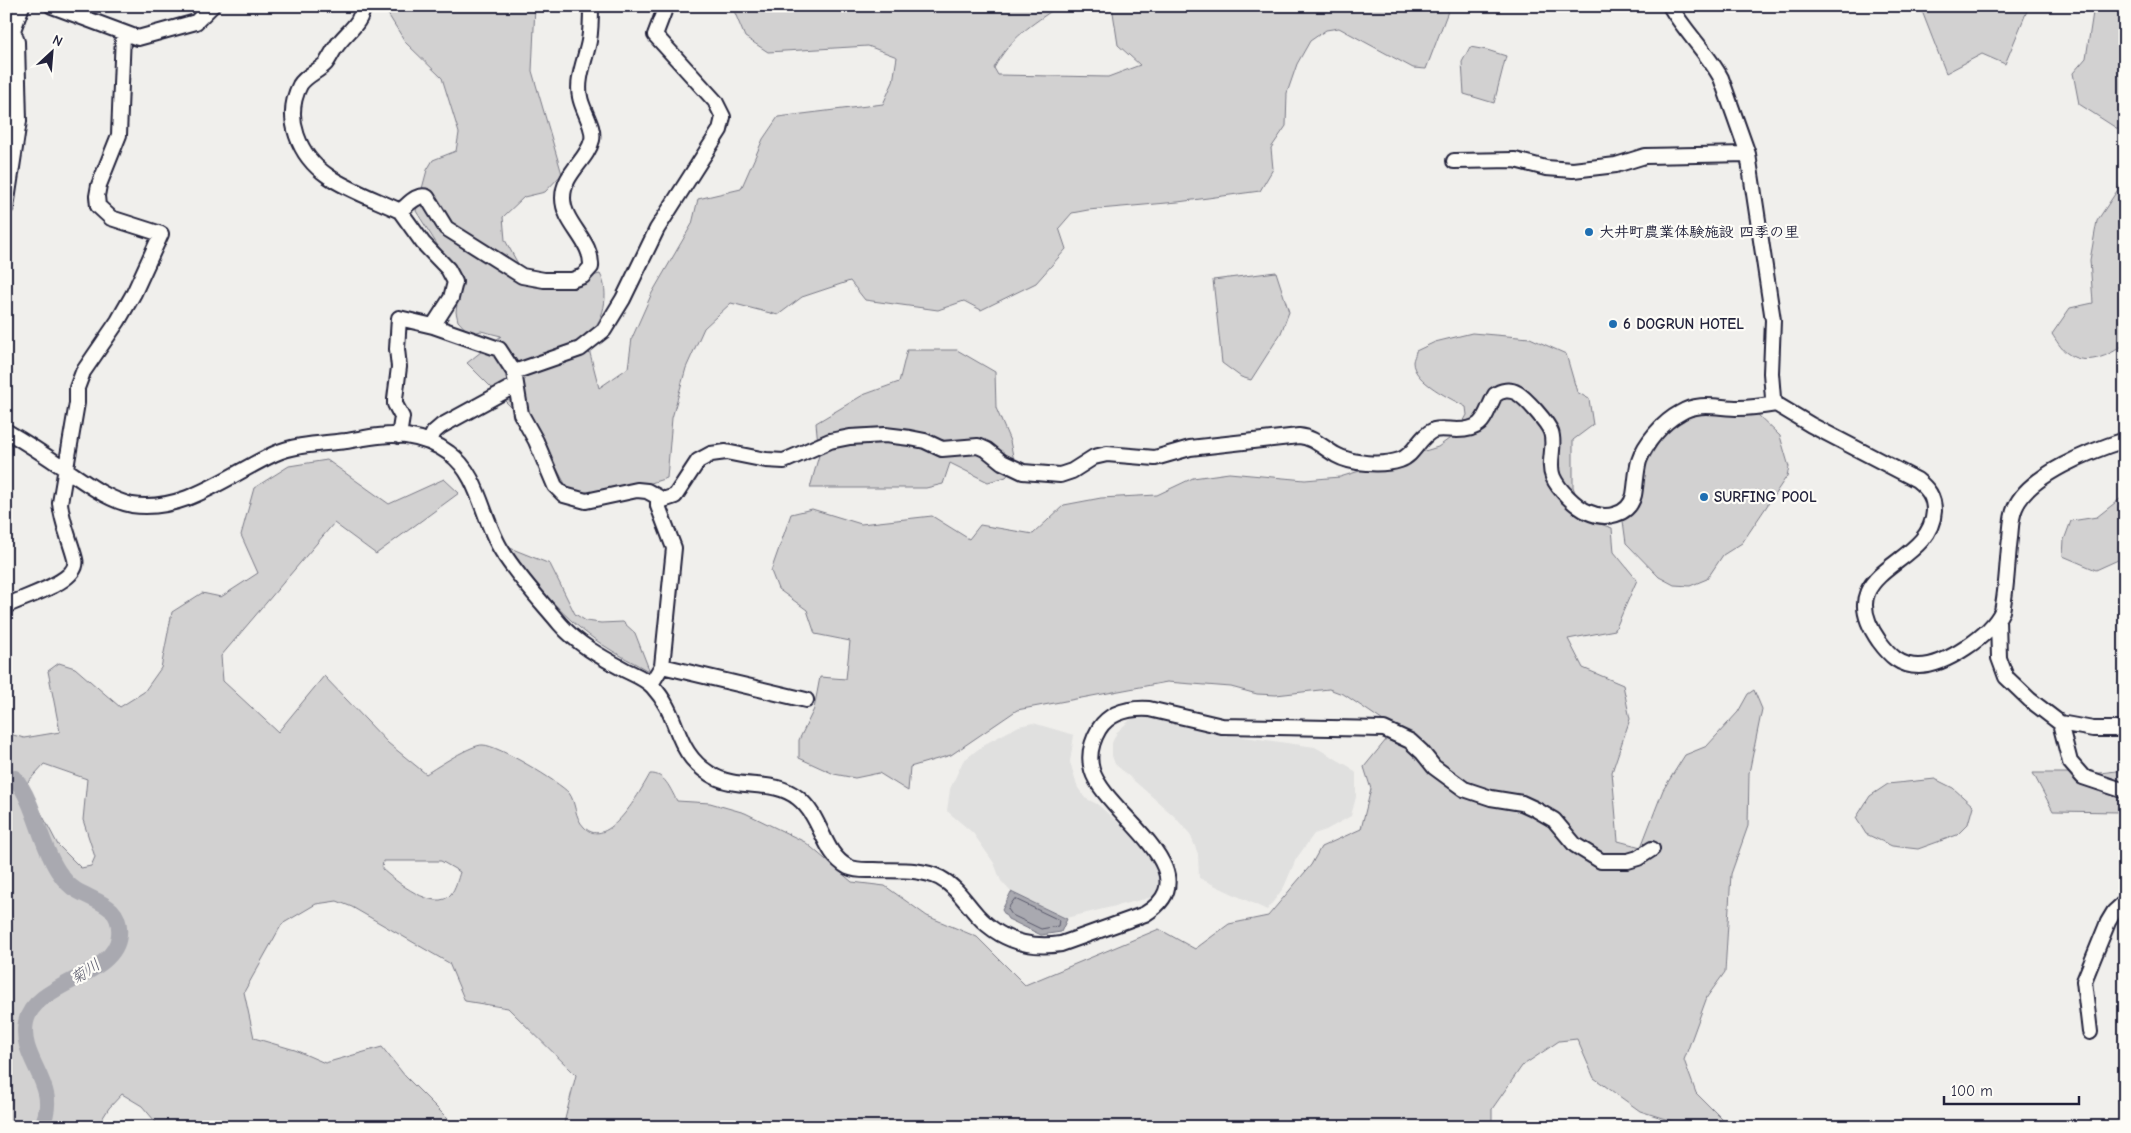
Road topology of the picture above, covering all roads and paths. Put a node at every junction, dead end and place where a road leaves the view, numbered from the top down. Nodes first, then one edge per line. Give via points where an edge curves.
1 (22, 6) edge
2 (52, 6) edge
3 (212, 6) edge
4 (363, 6) edge
5 (591, 6) edge
6 (666, 6) edge
7 (1670, 6) edge
8 (10, 31) edge
9 (123, 34) junction
10 (1748, 154) junction
11 (1454, 161) dead end
12 (6, 207) edge
13 (400, 211) junction
14 (433, 326) junction
15 (515, 379) junction
16 (1776, 404) junction
17 (6, 431) edge
18 (399, 436) junction
19 (2125, 440) edge
20 (429, 442) junction
21 (67, 470) junction
22 (658, 497) junction
23 (6, 606) edge
24 (1998, 619) junction
25 (662, 666) junction
26 (651, 684) junction
27 (806, 700) dead end
28 (2060, 723) junction
29 (2125, 729) edge
30 (2125, 791) edge
31 (1652, 849) dead end
32 (2125, 902) edge
33 (2090, 1032) dead end

1 - 8 street
2 - 9 street
3 - 9 street via 196,22 138,38
4 - 13 street via 360,19 336,46 327,62 301,83 292,119 303,149 313,164 328,177
5 - 13 street via 590,39 579,95 592,140 571,173 563,197 564,208 591,260 591,267 583,276 572,280 544,280 522,276 446,228 427,197 422,195
6 - 15 street via 654,35 715,100 723,117 720,130 657,229 604,330 580,349
7 - 10 street via 1721,78
8 - 12 street via 17,42 19,121
9 - 21 street via 119,135 99,185 98,206 111,218 161,234 142,279 77,388
10 - 11 street via 1645,156 1573,170 1546,168 1515,160
10 - 16 street via 1773,320 1771,373
13 - 14 street via 455,282 451,298
14 - 15 street via 499,349
14 - 18 street via 399,318 395,404 402,417
15 - 20 street via 442,426
15 - 22 street via 521,414 555,486 564,495 586,501 637,490
16 - 22 street via 1740,408 1704,405 1687,408 1674,416 1642,454 1629,506 1618,514 1606,516 1582,509 1559,486 1552,476 1550,429 1514,391 1495,395 1485,419 1476,426 1464,430 1432,431 1408,456 1398,461 1344,458 1313,439 1299,436 1190,448 1154,458 1107,454 1065,474 1036,474 1009,466 978,446 942,449 910,438 876,436 835,440 784,461 726,452 710,454 698,461 675,496 663,500
16 - 24 street via 1811,426 1917,480 1931,494 1933,517 1927,531 1916,546 1876,578 1867,594 1866,616 1891,656 1908,665 1932,665 1969,645
17 - 21 street
18 - 20 street
18 - 21 street via 283,450 189,497 157,505 121,502
19 - 24 street via 2053,472 2021,498 2013,517 2006,585
20 - 26 street via 450,453 463,467 474,483 493,535 504,554 563,628 588,648
21 - 23 street via 60,503 76,561 74,568 55,585
22 - 25 street via 658,506 674,548
24 - 28 street via 1999,658 2006,678
25 - 26 street
25 - 27 street
26 - 31 street via 671,712 683,748 701,769 727,782 772,785 797,797 819,823 828,847 843,864 856,870 930,874 952,886 995,932 1026,945 1061,944 1145,914 1162,899 1168,884 1165,864 1100,787 1092,770 1093,742 1102,726 1116,714 1138,708 1222,726 1384,729 1410,742 1464,789 1522,804 1554,820 1575,845 1601,861 1628,862
28 - 29 street via 2093,729
28 - 30 street via 2070,762 2083,777
32 - 33 street via 2108,922 2084,981

